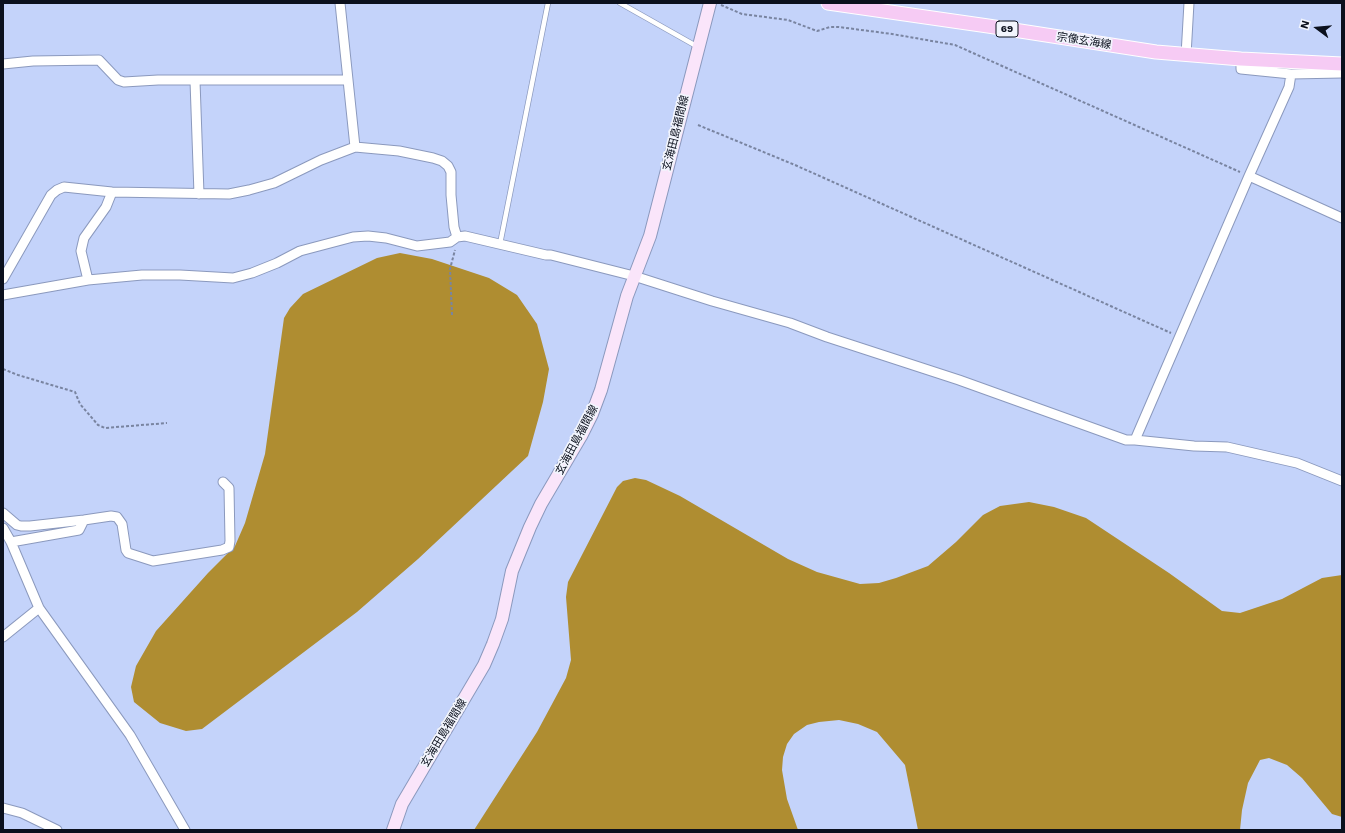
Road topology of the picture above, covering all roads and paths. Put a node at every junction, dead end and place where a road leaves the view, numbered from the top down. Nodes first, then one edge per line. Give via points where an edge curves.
1 (340, 3) edge
2 (548, 3) edge
3 (620, 3) edge
4 (710, 3) edge
5 (717, 3) edge
6 (828, 3) edge
7 (1189, 3) edge
8 (698, 47) junction
9 (1186, 49) junction
10 (1241, 60) junction
11 (3, 64) edge
12 (1342, 64) edge
13 (1290, 74) junction
14 (1342, 74) edge
15 (347, 80) junction
16 (195, 81) junction
17 (698, 125) dead end
18 (355, 147) junction
19 (1249, 176) junction
20 (112, 192) junction
21 (199, 194) junction
22 (1342, 218) edge
23 (457, 237) junction
24 (500, 244) junction
25 (634, 276) junction
26 (3, 279) edge
27 (88, 280) junction
28 (3, 295) edge
29 (452, 315) dead end
30 (1179, 337) junction
31 (3, 369) edge
32 (168, 423) dead end
33 (1135, 440) junction
34 (1342, 481) edge
35 (223, 482) dead end
36 (3, 513) edge
37 (84, 520) junction
38 (3, 528) edge
39 (11, 542) junction
40 (39, 608) junction
41 (3, 637) edge
42 (3, 808) edge
43 (57, 830) edge
44 (185, 830) edge
45 (392, 830) edge

1 - 15 street
2 - 24 lane
3 - 8 lane
4 - 8 main road, 玄海田島福間線
5 - 19 path via 742,14 788,20 817,31 839,27 955,45
6 - 9 main road, 宗像玄海線 / 69 via 1156,52
7 - 9 street
8 - 25 main road, 玄海田島福間線 via 650,236
9 - 10 main road, 宗像玄海線 / 69
10 - 12 main road, 宗像玄海線 / 69
10 - 13 street via 1241,69
11 - 16 street via 99,60 118,80 124,82
13 - 14 street
13 - 19 street via 1289,87
15 - 16 street
15 - 18 street
16 - 21 street
17 - 30 path via 795,165
18 - 21 street via 274,183 229,194
18 - 23 street via 398,151 433,158 448,166 451,172 451,195
19 - 22 street
19 - 30 street
20 - 21 street
20 - 26 street via 64,187 57,190 51,195
20 - 27 street via 106,207 84,238 81,251
23 - 24 street via 465,236
23 - 27 street via 450,242 427,246 386,238 353,237 300,251 277,263 233,278 142,275
23 - 29 path via 450,269
24 - 25 street
25 - 33 street via 790,323 1126,440
25 - 45 main road, 玄海田島福間線 via 618,324 601,390 581,436 530,527 512,571 502,619 493,644 476,678 402,804
27 - 28 street
30 - 33 street
31 - 32 path via 75,392 80,404 98,425 105,428
33 - 34 street via 1227,447 1297,463
35 - 37 street via 229,488 230,541 229,547 222,550 153,562 128,553 122,524 117,517
36 - 37 street via 21,526
37 - 39 street via 79,530
38 - 39 street
39 - 40 street
40 - 41 street
40 - 44 street via 130,735
42 - 43 street via 22,813

